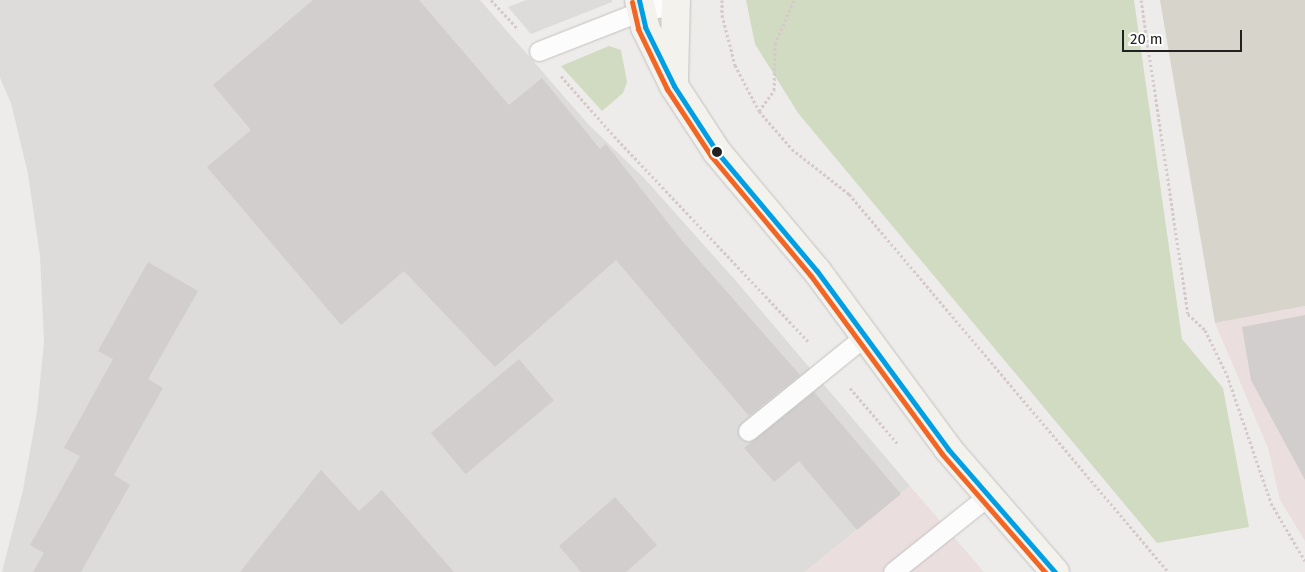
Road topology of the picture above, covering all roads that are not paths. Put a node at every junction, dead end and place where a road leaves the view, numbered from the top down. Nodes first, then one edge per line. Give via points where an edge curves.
1 (676, 2) edge
2 (640, 5) edge
3 (539, 51) road end
4 (674, 86) junction
5 (865, 336) junction
6 (748, 431) dead end
7 (988, 496) junction
8 (893, 572) edge
9 (1055, 572) edge

1 - 2 lane
1 - 4 main road
2 - 3 lane
2 - 4 main road via 645,26
4 - 5 main road via 717,152 816,271
5 - 6 lane
5 - 7 main road via 948,449
7 - 8 lane
7 - 9 main road

